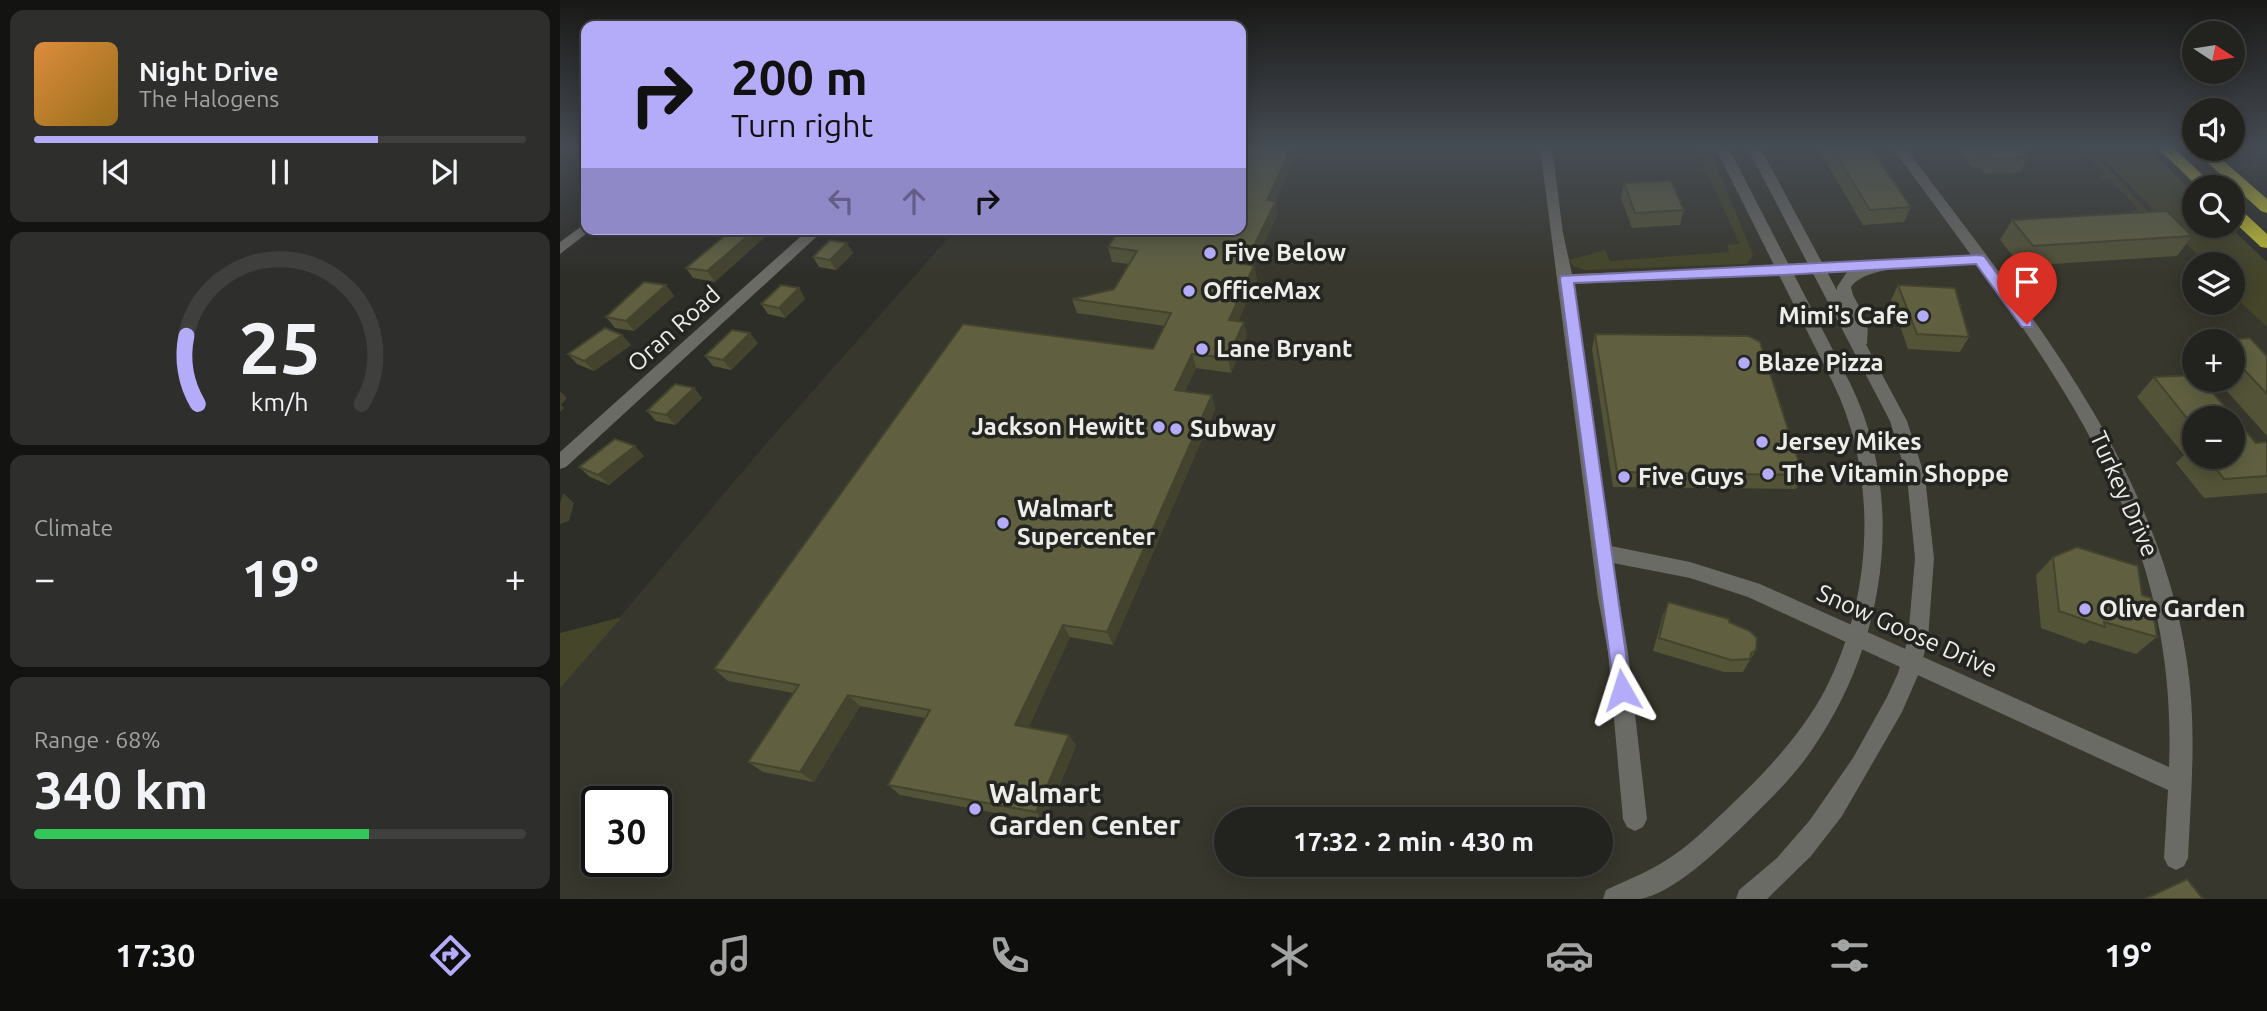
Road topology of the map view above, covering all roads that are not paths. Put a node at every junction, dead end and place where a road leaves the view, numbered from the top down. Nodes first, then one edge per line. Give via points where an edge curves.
1 (1551, 189) edge
2 (1742, 189) edge
3 (1776, 189) edge
4 (1928, 189) edge
5 (2245, 189) edge
6 (2248, 189) edge
7 (2267, 202) edge
8 (2267, 208) edge
9 (2245, 223) edge
10 (581, 231) edge
11 (811, 235) edge
12 (2267, 243) edge
13 (560, 249) edge
14 (1979, 259) junction
15 (1882, 264) junction
16 (1818, 268) junction
17 (1783, 271) junction
18 (1566, 279) junction
19 (1859, 344) junction
20 (560, 462) edge
21 (1602, 553) junction
22 (1858, 638) junction
23 (1912, 663) junction
24 (2181, 784) junction
25 (1635, 818) dead end
26 (2176, 858) dead end
27 (1615, 899) edge
28 (1748, 899) edge

1 - 18 street
2 - 17 street
3 - 16 street
4 - 14 street, Turkey Drive
5 - 8 highway
6 - 7 highway
9 - 12 highway
10 - 13 street
11 - 20 street, Oran Road
14 - 15 street
14 - 24 street, Turkey Drive via 2068,381 2116,464 2157,566 2177,662
15 - 16 street
15 - 19 street via 1852,275 1844,287 1860,323
16 - 17 street
16 - 19 street
17 - 18 street
17 - 22 street via 1861,429 1875,506 1874,563
18 - 21 street
19 - 23 street via 1892,406 1910,453 1920,503 1924,592
21 - 22 street, Snow Goose Drive via 1721,578
21 - 25 street via 1618,652
22 - 23 street, Snow Goose Drive
22 - 27 street via 1836,691 1800,749 1755,801 1677,867
23 - 24 street, Snow Goose Drive
23 - 28 street via 1848,789 1772,881
24 - 26 street, Turkey Drive

